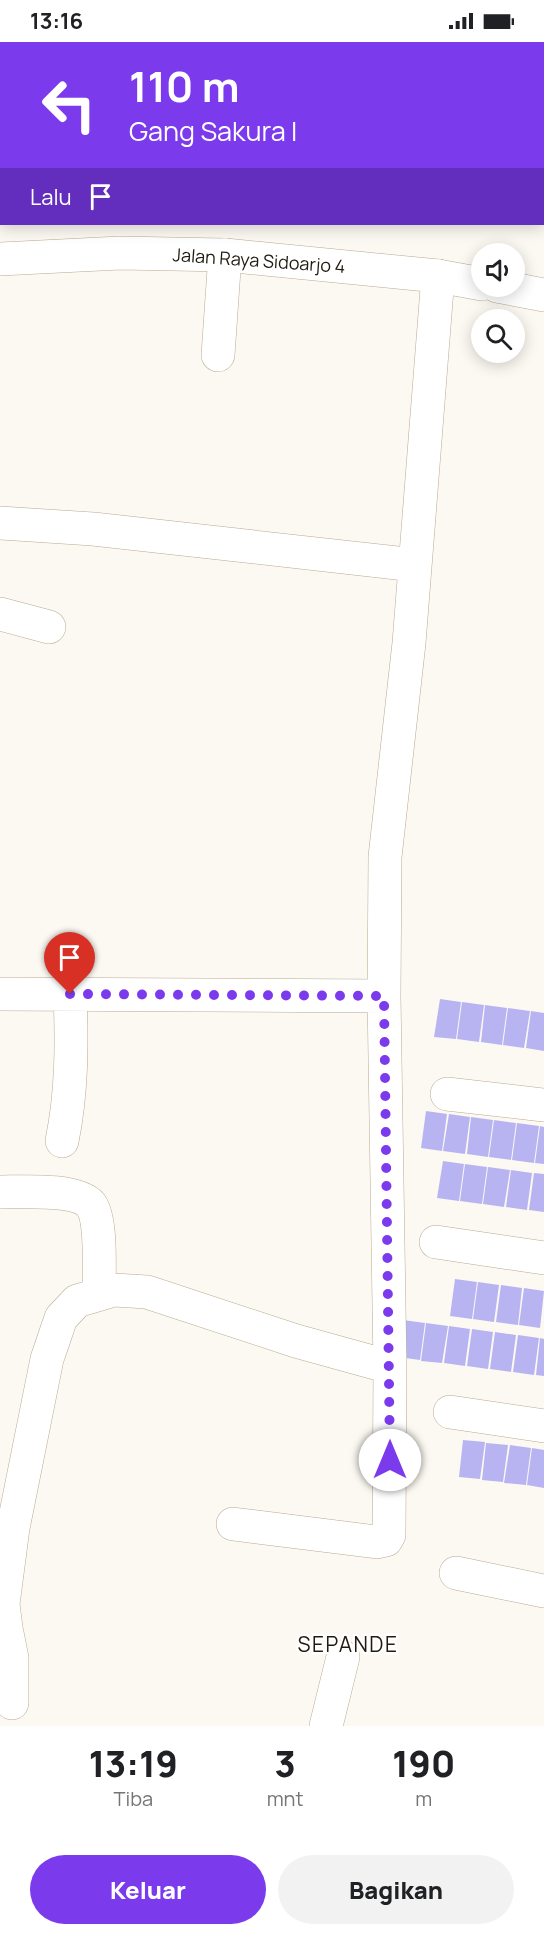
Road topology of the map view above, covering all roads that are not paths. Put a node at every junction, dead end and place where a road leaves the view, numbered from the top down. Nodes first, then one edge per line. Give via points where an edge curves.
1 (225, 255) junction
2 (15, 258) edge
3 (438, 276) junction
4 (471, 282) edge
5 (525, 291) edge
6 (544, 295) edge
7 (218, 355) dead end
8 (12, 523) edge
9 (415, 565) junction
10 (2, 615) edge
11 (45, 626) dead end
12 (1, 994) edge
13 (70, 994) junction
14 (384, 996) junction
15 (447, 1094) dead end
16 (544, 1105) edge
17 (62, 1141) dead end
18 (0, 1192) edge
19 (436, 1242) dead end
20 (544, 1258) edge
21 (99, 1293) junction
22 (390, 1367) junction
23 (450, 1412) dead end
24 (544, 1426) edge
25 (233, 1524) dead end
26 (456, 1573) dead end
27 (544, 1591) edge
28 (343, 1657) dead end
29 (12, 1681) dead end
30 (326, 1726) edge

1 - 2 street, Jalan Raya Sidoarjo 4 via 120,253
1 - 3 street, Jalan Raya Sidoarjo 4
1 - 7 street
3 - 4 street, Jalan Raya Sidoarjo 4
3 - 9 street
5 - 6 street
8 - 9 street via 93,528
9 - 14 street via 385,857
10 - 11 street
12 - 13 street
13 - 14 street
13 - 17 street via 72,1058
14 - 22 street
15 - 16 street
18 - 21 street via 65,1194 90,1204 97,1218
19 - 20 street
21 - 22 street via 147,1292
21 - 29 street via 77,1300 61,1318 47,1359 7,1568 4,1616
22 - 25 street via 390,1529 386,1540
23 - 24 street
26 - 27 street
28 - 30 street

